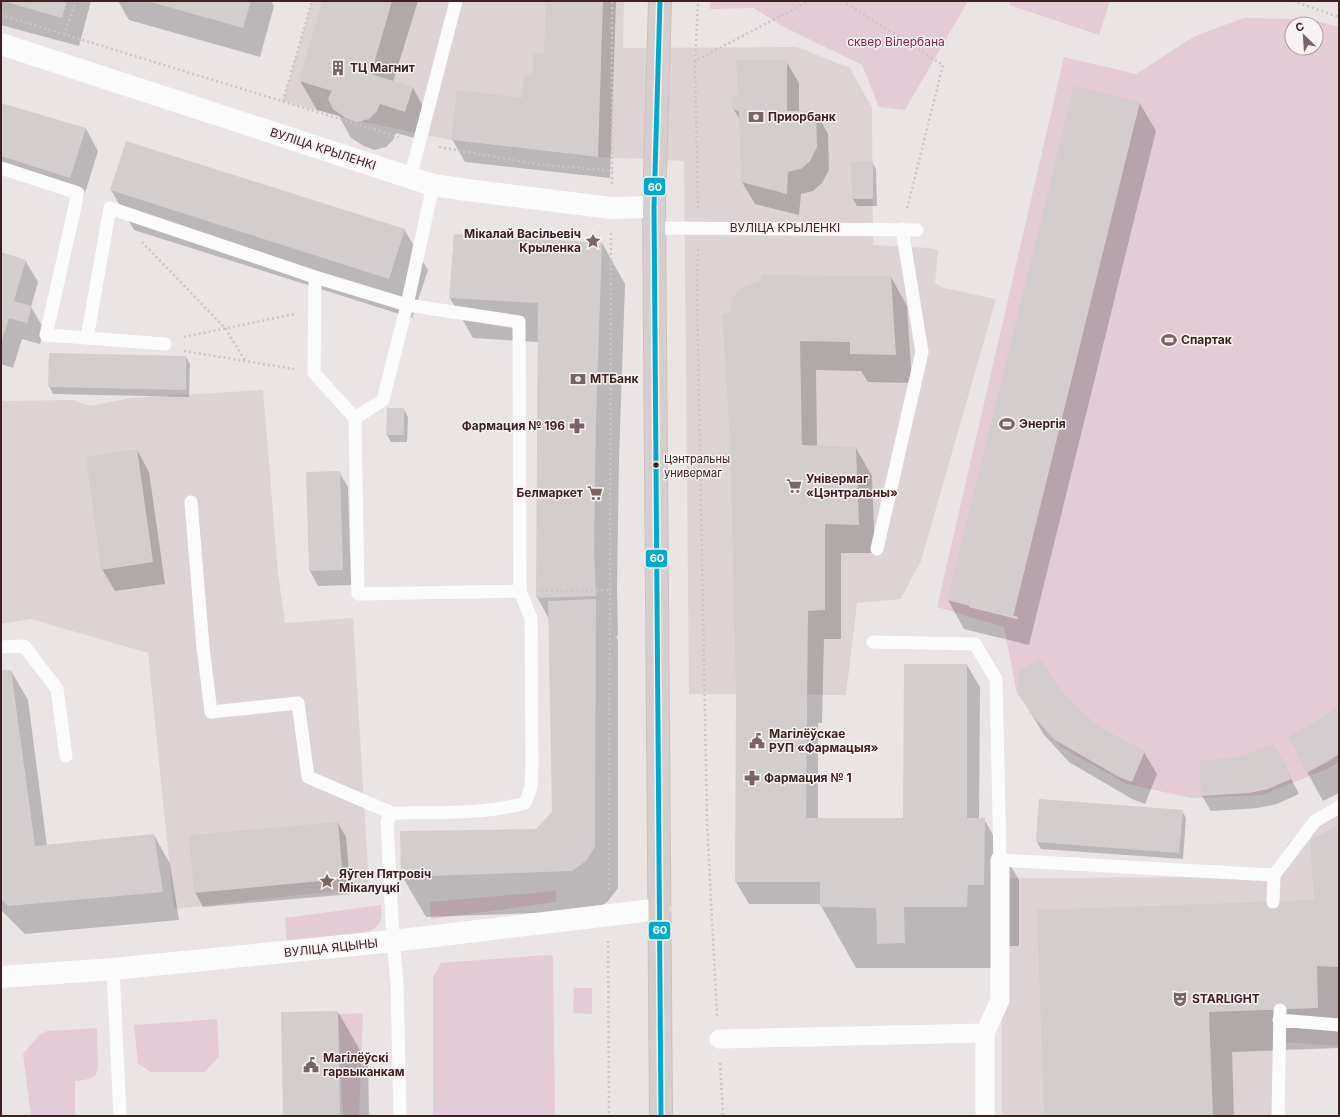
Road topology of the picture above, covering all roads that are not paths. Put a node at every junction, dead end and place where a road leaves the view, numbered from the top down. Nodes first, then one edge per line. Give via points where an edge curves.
1 (456, 1) edge
2 (660, 1) edge
3 (1, 44) edge
4 (1, 168) edge
5 (410, 178) junction
6 (433, 185) junction
7 (654, 218) junction
8 (902, 229) junction
9 (917, 230) dead end
10 (315, 277) junction
11 (407, 305) junction
12 (87, 338) junction
13 (165, 344) road end
14 (354, 418) junction
15 (191, 502) dead end
16 (877, 549) dead end
17 (520, 591) junction
18 (873, 642) dead end
19 (1, 647) edge
20 (66, 756) dead end
21 (1339, 807) edge
22 (392, 813) junction
23 (1000, 860) junction
24 (1274, 875) junction
25 (1273, 902) dead end
26 (660, 909) junction
27 (393, 941) junction
28 (113, 969) junction
29 (1, 977) edge
30 (1339, 1025) edge
31 (985, 1032) junction
32 (719, 1039) road end
33 (120, 1116) edge
34 (400, 1116) edge
35 (661, 1116) edge
36 (985, 1116) edge
37 (1278, 1116) edge

1 - 5 lane
2 - 7 main road
3 - 5 street, ВУЛІЦА КРЫЛЕНКІ
4 - 12 lane via 78,193 46,334
5 - 6 street, ВУЛІЦА КРЫЛЕНКІ
6 - 7 street, ВУЛІЦА КРЫЛЕНКІ via 611,208
6 - 11 lane
7 - 8 lane, ВУЛІЦА КРЫЛЕНКІ via 698,228
7 - 26 main road
8 - 9 lane, ВУЛІЦА КРЫЛЕНКІ
8 - 16 lane via 922,352
10 - 11 lane
10 - 12 lane via 110,208
10 - 14 lane via 314,373
11 - 14 lane via 383,400
11 - 17 lane via 519,322
12 - 13 lane
14 - 17 lane via 358,594
15 - 22 lane via 211,712 298,703 308,777
17 - 22 lane via 531,618 532,764 531,787 525,803 509,808 485,810
18 - 23 lane via 975,644 996,679
19 - 20 lane via 24,646 57,689
21 - 24 lane via 1315,821
22 - 27 lane via 387,821
23 - 24 lane
23 - 31 street via 1000,1000
24 - 25 lane
26 - 27 street, ВУЛІЦА ЯЦЫНЫ
26 - 35 main road
27 - 28 street, ВУЛІЦА ЯЦЫНЫ
27 - 34 lane via 397,983
28 - 29 street, ВУЛІЦА ЯЦЫНЫ
28 - 33 lane
30 - 37 lane via 1280,1015
31 - 32 street
31 - 36 street

